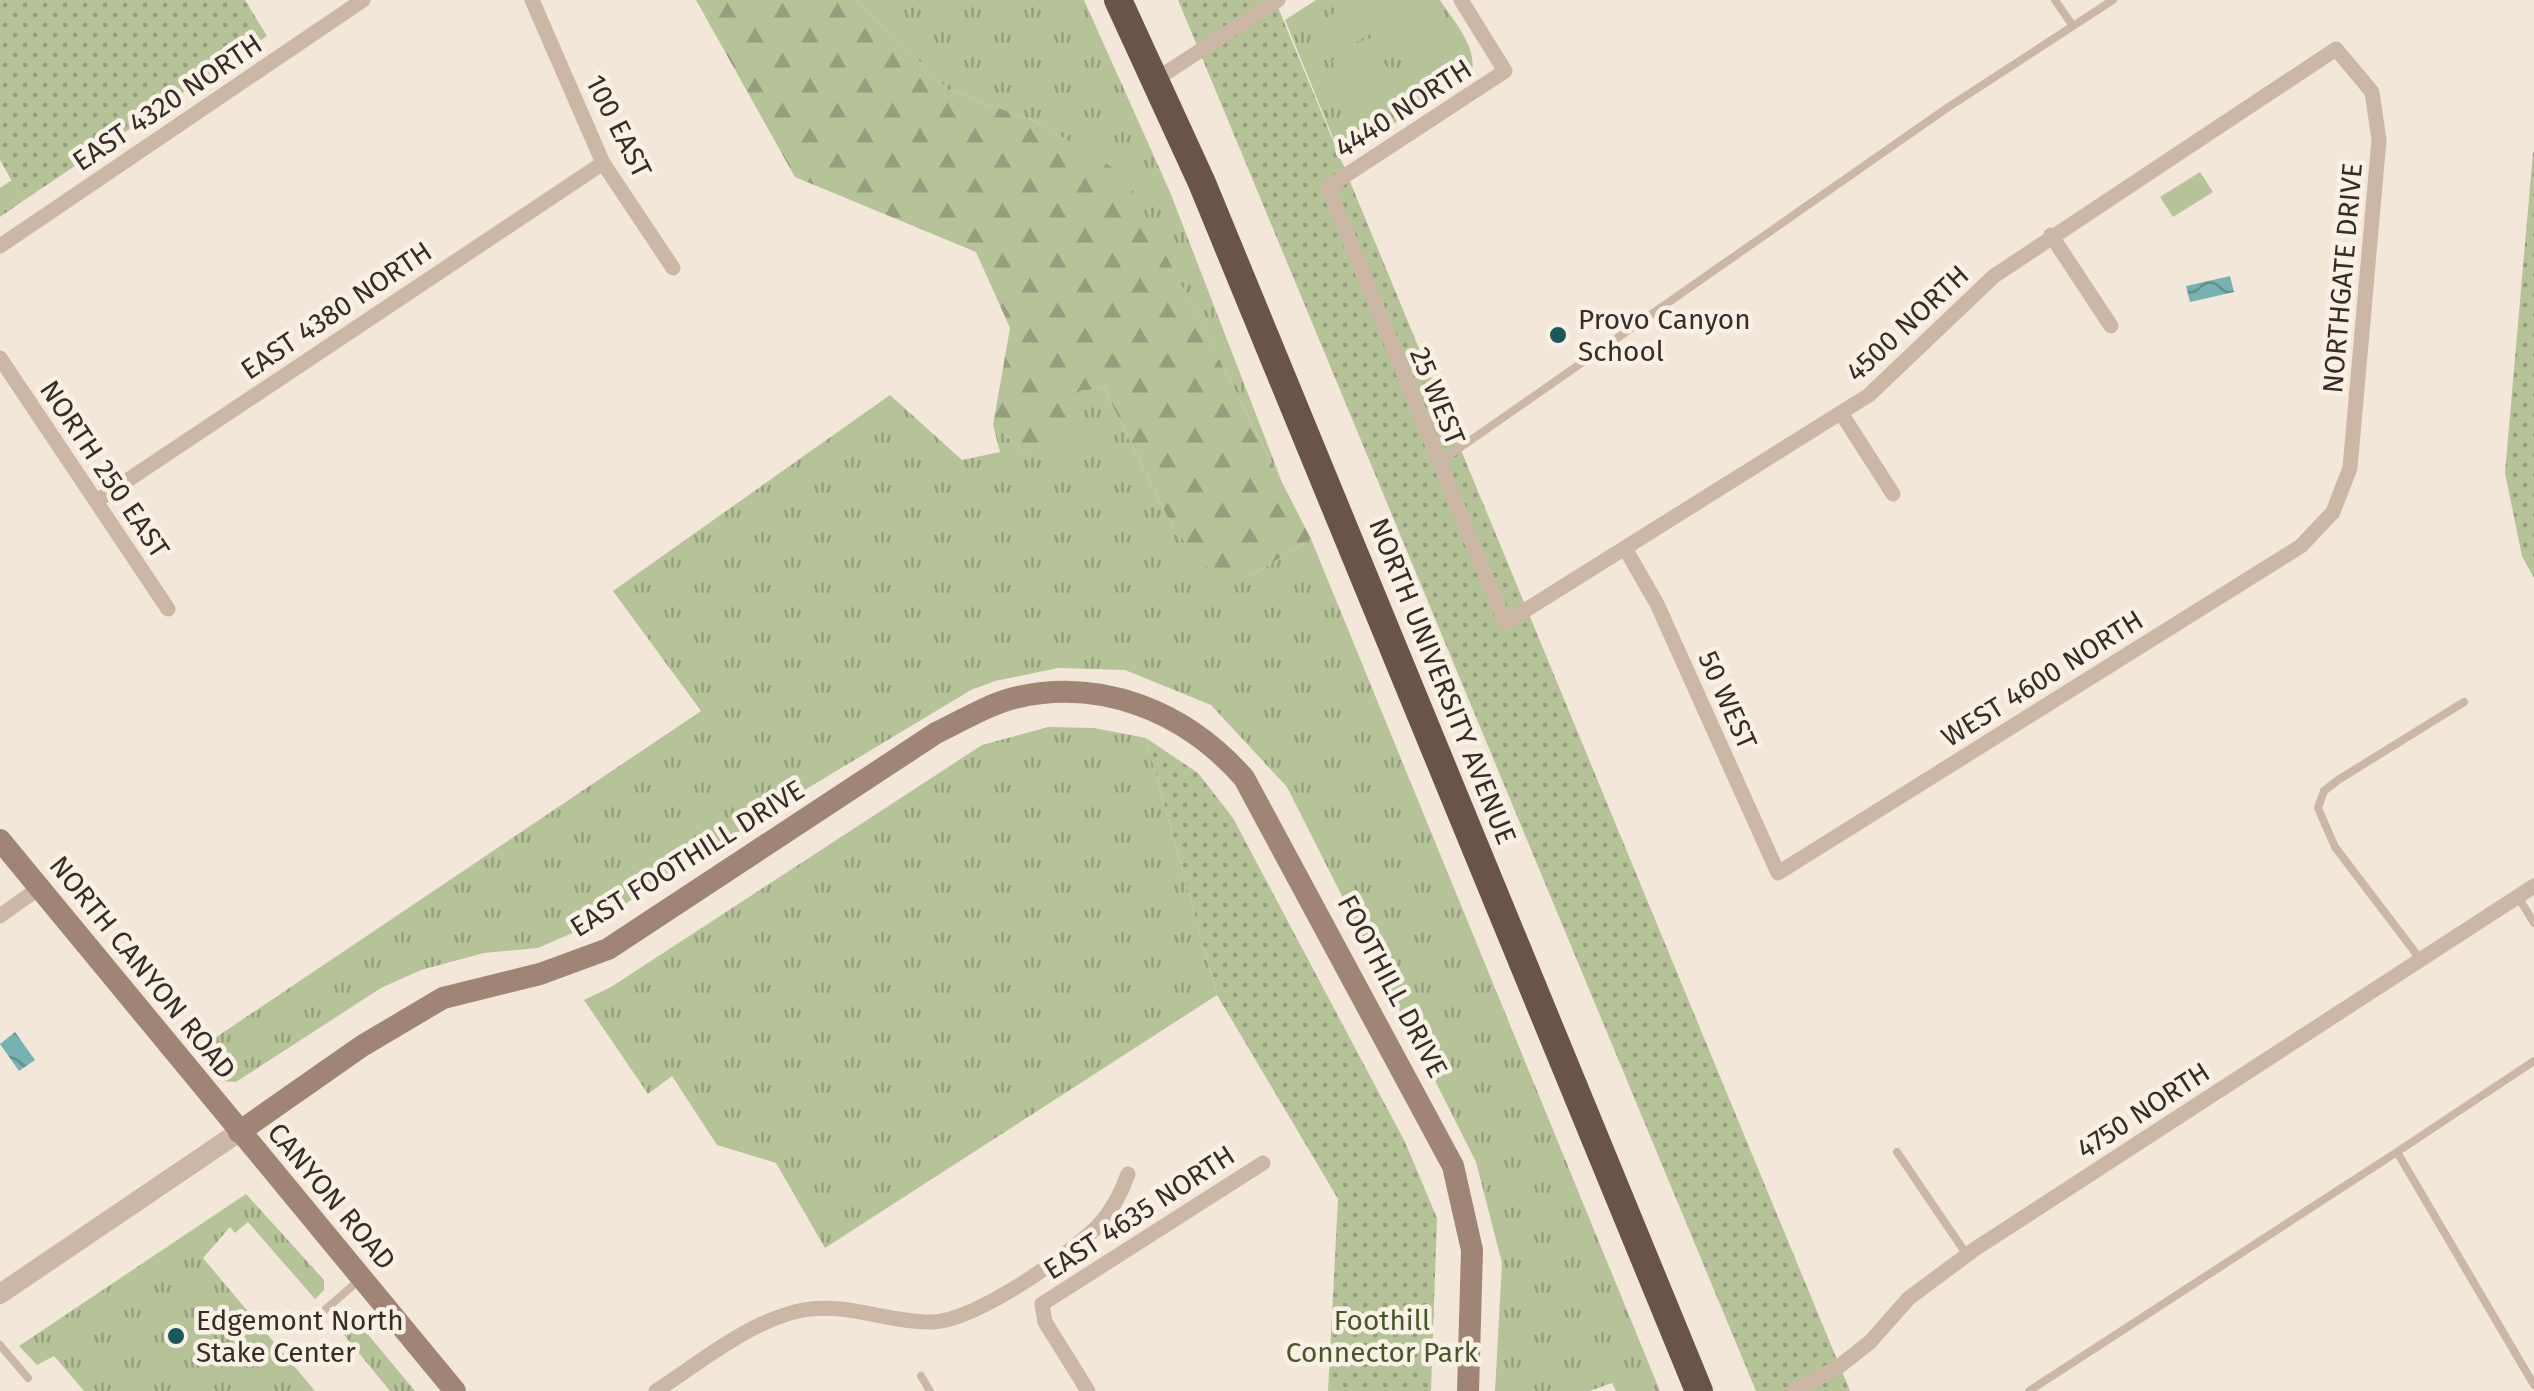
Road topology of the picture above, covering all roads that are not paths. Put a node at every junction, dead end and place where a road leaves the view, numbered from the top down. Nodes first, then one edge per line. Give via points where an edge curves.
1 (363, 0) edge
2 (532, 0) edge
3 (1118, 0) edge
4 (1278, 0) edge
5 (1460, 0) edge
6 (2055, 0) edge
7 (2113, 0) edge
8 (2073, 26) junction
9 (2336, 49) joint
10 (1155, 80) junction
11 (603, 163) junction
12 (1328, 186) joint
13 (2051, 235) junction
14 (0, 246) edge
15 (673, 268) dead end
16 (2110, 326) dead end
17 (0, 358) edge
18 (1841, 413) junction
19 (1438, 463) junction
20 (1893, 494) dead end
21 (98, 500) junction
22 (2327, 519) joint
23 (1626, 550) junction
24 (168, 609) dead end
25 (1505, 622) joint
26 (1111, 696) joint
27 (2464, 702) dead end
28 (0, 840) edge
29 (1778, 873) joint
30 (2534, 886) edge
31 (40, 888) junction
32 (2518, 897) junction
33 (0, 916) edge
34 (2534, 924) edge
35 (2421, 960) junction
36 (2534, 1061) edge
37 (238, 1132) junction
38 (1897, 1152) dead end
39 (2397, 1152) junction
40 (1263, 1163) dead end
41 (1128, 1174) dead end
42 (1967, 1254) junction
43 (362, 1278) junction
44 (0, 1294) edge
45 (302, 1329) dead end
46 (0, 1344) edge
47 (921, 1376) dead end
48 (28, 1378) dead end
49 (2534, 1385) edge
50 (456, 1391) edge
51 (656, 1391) edge
52 (930, 1391) edge
53 (1088, 1391) edge
54 (1468, 1391) edge
55 (1700, 1391) edge
56 (1793, 1391) edge
57 (2029, 1391) edge

1 - 14 street, EAST 4320 NORTH
2 - 11 street, 100 EAST
3 - 10 highway, NORTH UNIVERSITY AVENUE
4 - 10 street
5 - 12 street, 4440 NORTH via 1505,71
6 - 8 lane
7 - 8 lane
8 - 19 lane
9 - 13 street, 4500 NORTH
9 - 22 street, NORTHGATE DRIVE via 2372,92 2379,140 2350,468
10 - 55 highway, NORTH UNIVERSITY AVENUE
11 - 15 street, 100 EAST
11 - 21 street, EAST 4380 NORTH
12 - 19 street, 25 WEST
13 - 16 street
13 - 18 street, 4500 NORTH via 1994,276
17 - 21 street, NORTH 250 EAST
18 - 20 street
18 - 23 street, 4500 NORTH
19 - 25 street, 25 WEST
21 - 24 street, NORTH 250 EAST
22 - 29 street, WEST 4600 NORTH via 2301,546
23 - 25 street, 4500 NORTH
23 - 29 street, 50 WEST via 1657,604
26 - 37 main road, EAST FOOTHILL DRIVE via 1051,692 985,709 936,734 608,949 443,998
26 - 54 main road, FOOTHILL DRIVE via 1179,721 1244,778 1426,1109 1462,1194 1472,1250
27 - 35 lane via 2338,780 2318,808 2335,847
28 - 31 main road, NORTH CANYON ROAD
30 - 32 street, 4750 NORTH
31 - 33 street
31 - 37 main road, NORTH CANYON ROAD
32 - 34 lane
32 - 35 street, 4750 NORTH
35 - 42 street, 4750 NORTH
36 - 39 lane
37 - 43 main road, CANYON ROAD
37 - 44 street, EAST FOOTHILL DRIVE
38 - 42 lane
39 - 49 lane
39 - 57 lane
40 - 53 street, EAST 4635 NORTH via 1042,1304 1044,1322
41 - 51 street via 1117,1201 1078,1243 967,1313 935,1322 826,1308 786,1314
42 - 56 street, 4750 NORTH via 1909,1298 1837,1368
43 - 45 lane
43 - 50 main road, CANYON ROAD
46 - 48 lane
47 - 52 lane

